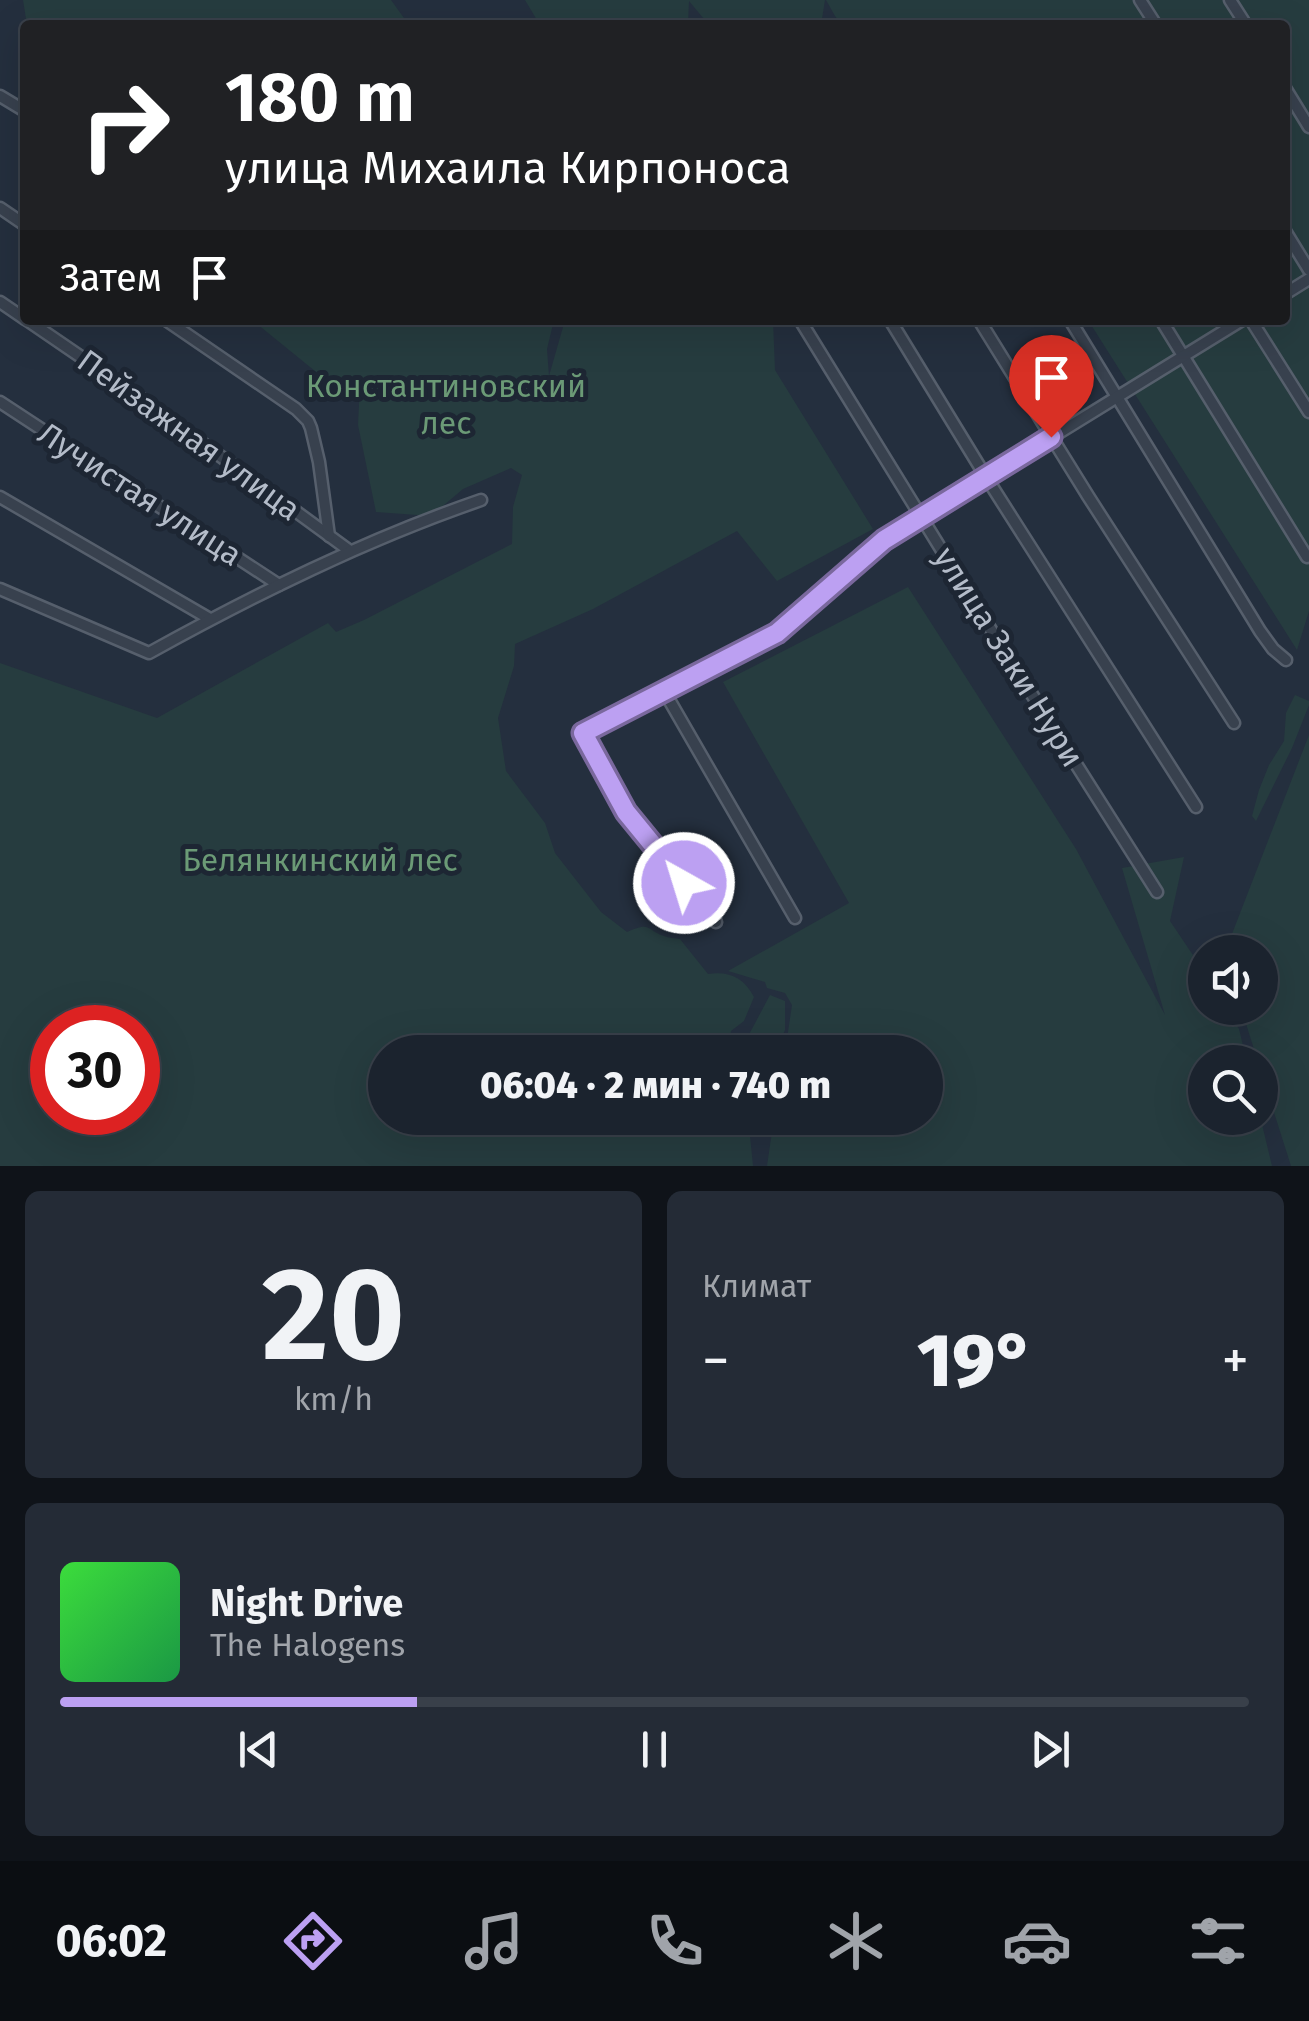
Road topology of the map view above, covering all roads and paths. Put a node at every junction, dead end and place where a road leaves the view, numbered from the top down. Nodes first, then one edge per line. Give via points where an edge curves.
1 (1290, 96) edge
2 (1309, 126) edge
3 (1290, 239) edge
4 (1309, 270) edge
5 (35, 325) edge
6 (173, 325) edge
7 (803, 325) edge
8 (893, 325) edge
9 (982, 325) edge
10 (1073, 325) edge
11 (1164, 325) edge
12 (1234, 325) edge
13 (1254, 325) edge
14 (1183, 356) junction
15 (1116, 398) junction
16 (0, 402) edge
17 (1309, 412) edge
18 (1051, 437) junction
19 (986, 477) junction
20 (0, 497) edge
21 (482, 500) dead end
22 (921, 516) junction
23 (329, 536) junction
24 (350, 551) junction
25 (1308, 557) edge
26 (280, 585) junction
27 (0, 589) edge
28 (210, 619) junction
29 (1286, 660) dead end
30 (664, 691) junction
31 (1234, 723) dead end
32 (1196, 806) dead end
33 (1157, 892) dead end
34 (795, 918) dead end
35 (716, 922) dead end

1 - 2 street
3 - 4 street
5 - 23 street, Пейзажная улица
6 - 23 street via 308,420
7 - 22 street, улица Заки Нури
8 - 19 street
9 - 18 street
10 - 15 street
11 - 14 street
12 - 14 street
13 - 17 street
14 - 15 street
14 - 25 street
15 - 18 street
15 - 29 street via 1260,630
16 - 26 street, Лучистая улица
18 - 19 street
18 - 31 street
19 - 22 street
19 - 32 street
20 - 28 street
21 - 24 street
22 - 30 street via 777,633
22 - 33 street, улица Заки Нури
23 - 24 street, Пейзажная улица
24 - 26 street
26 - 28 street
27 - 28 street via 148,653
30 - 34 street
30 - 35 street via 583,733 626,812

